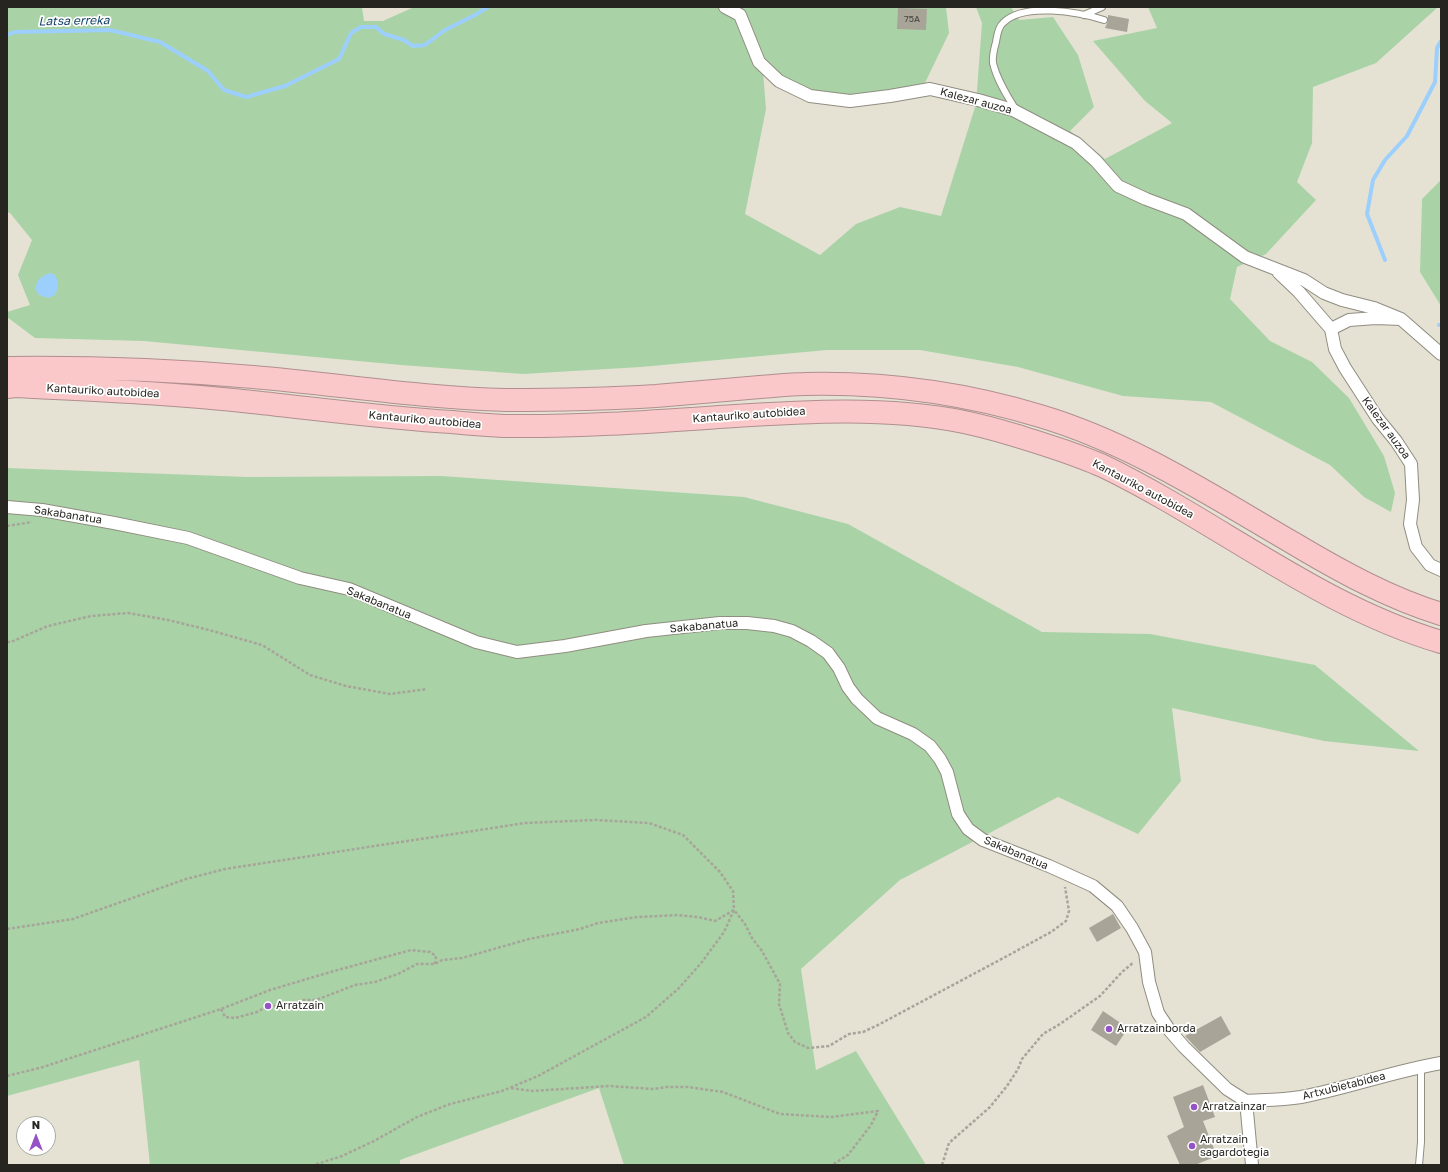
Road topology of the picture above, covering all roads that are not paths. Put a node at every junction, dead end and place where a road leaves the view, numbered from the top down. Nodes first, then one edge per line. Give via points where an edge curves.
1 (725, 7) edge
2 (1102, 7) edge
3 (1084, 15) junction
4 (1104, 20) dead end
5 (1017, 112) junction
6 (1274, 268) junction
7 (1401, 319) junction
8 (1331, 329) junction
9 (1441, 354) edge
10 (7, 368) edge
11 (7, 387) edge
12 (7, 507) edge
13 (1441, 570) edge
14 (1441, 614) edge
15 (1441, 642) edge
16 (1441, 1064) edge
17 (1421, 1067) junction
18 (1246, 1101) junction
19 (1252, 1165) edge
20 (1419, 1165) edge

1 - 5 street, Kalezar auzoa via 740,15 759,62 779,81 810,96 850,101 930,89
2 - 3 lane
3 - 4 lane
3 - 5 lane via 1046,10 1010,17 1002,23 993,63
5 - 6 street, Kalezar auzoa via 1076,143 1118,186 1186,214 1245,257
6 - 7 street, Kalezar auzoa via 1304,280 1324,293
6 - 8 street, Kalezar auzoa
7 - 8 street via 1349,320
7 - 9 street, Kalezar auzoa
8 - 13 street, Kalezar auzoa via 1335,349 1345,368 1378,419 1412,464 1413,500 1410,524 1416,547 1430,565
10 - 14 highway, Kantauriko autobidea via 142,369 502,400 655,396 803,384 899,387 969,398 1042,416 1111,441 1183,479 1355,579
11 - 15 highway, Kantauriko autobidea via 137,392 250,401 403,419 501,426 600,424 806,411 899,414 963,422 1033,440 1101,465 1169,500 1288,572 1346,603 1414,634
12 - 18 street, Sakabanatua via 42,510 188,538 300,578 349,589 476,642 517,652 646,631 720,623 747,623 792,631 828,652 848,687 876,718 913,734 930,746 947,772 958,814 968,829 983,840 1093,886 1117,906 1145,952 1149,982 1158,1013 1184,1048 1227,1089
16 - 17 street, Artxubietabidea
17 - 18 street, Artxubietabidea via 1299,1097
17 - 20 lane
18 - 19 street

